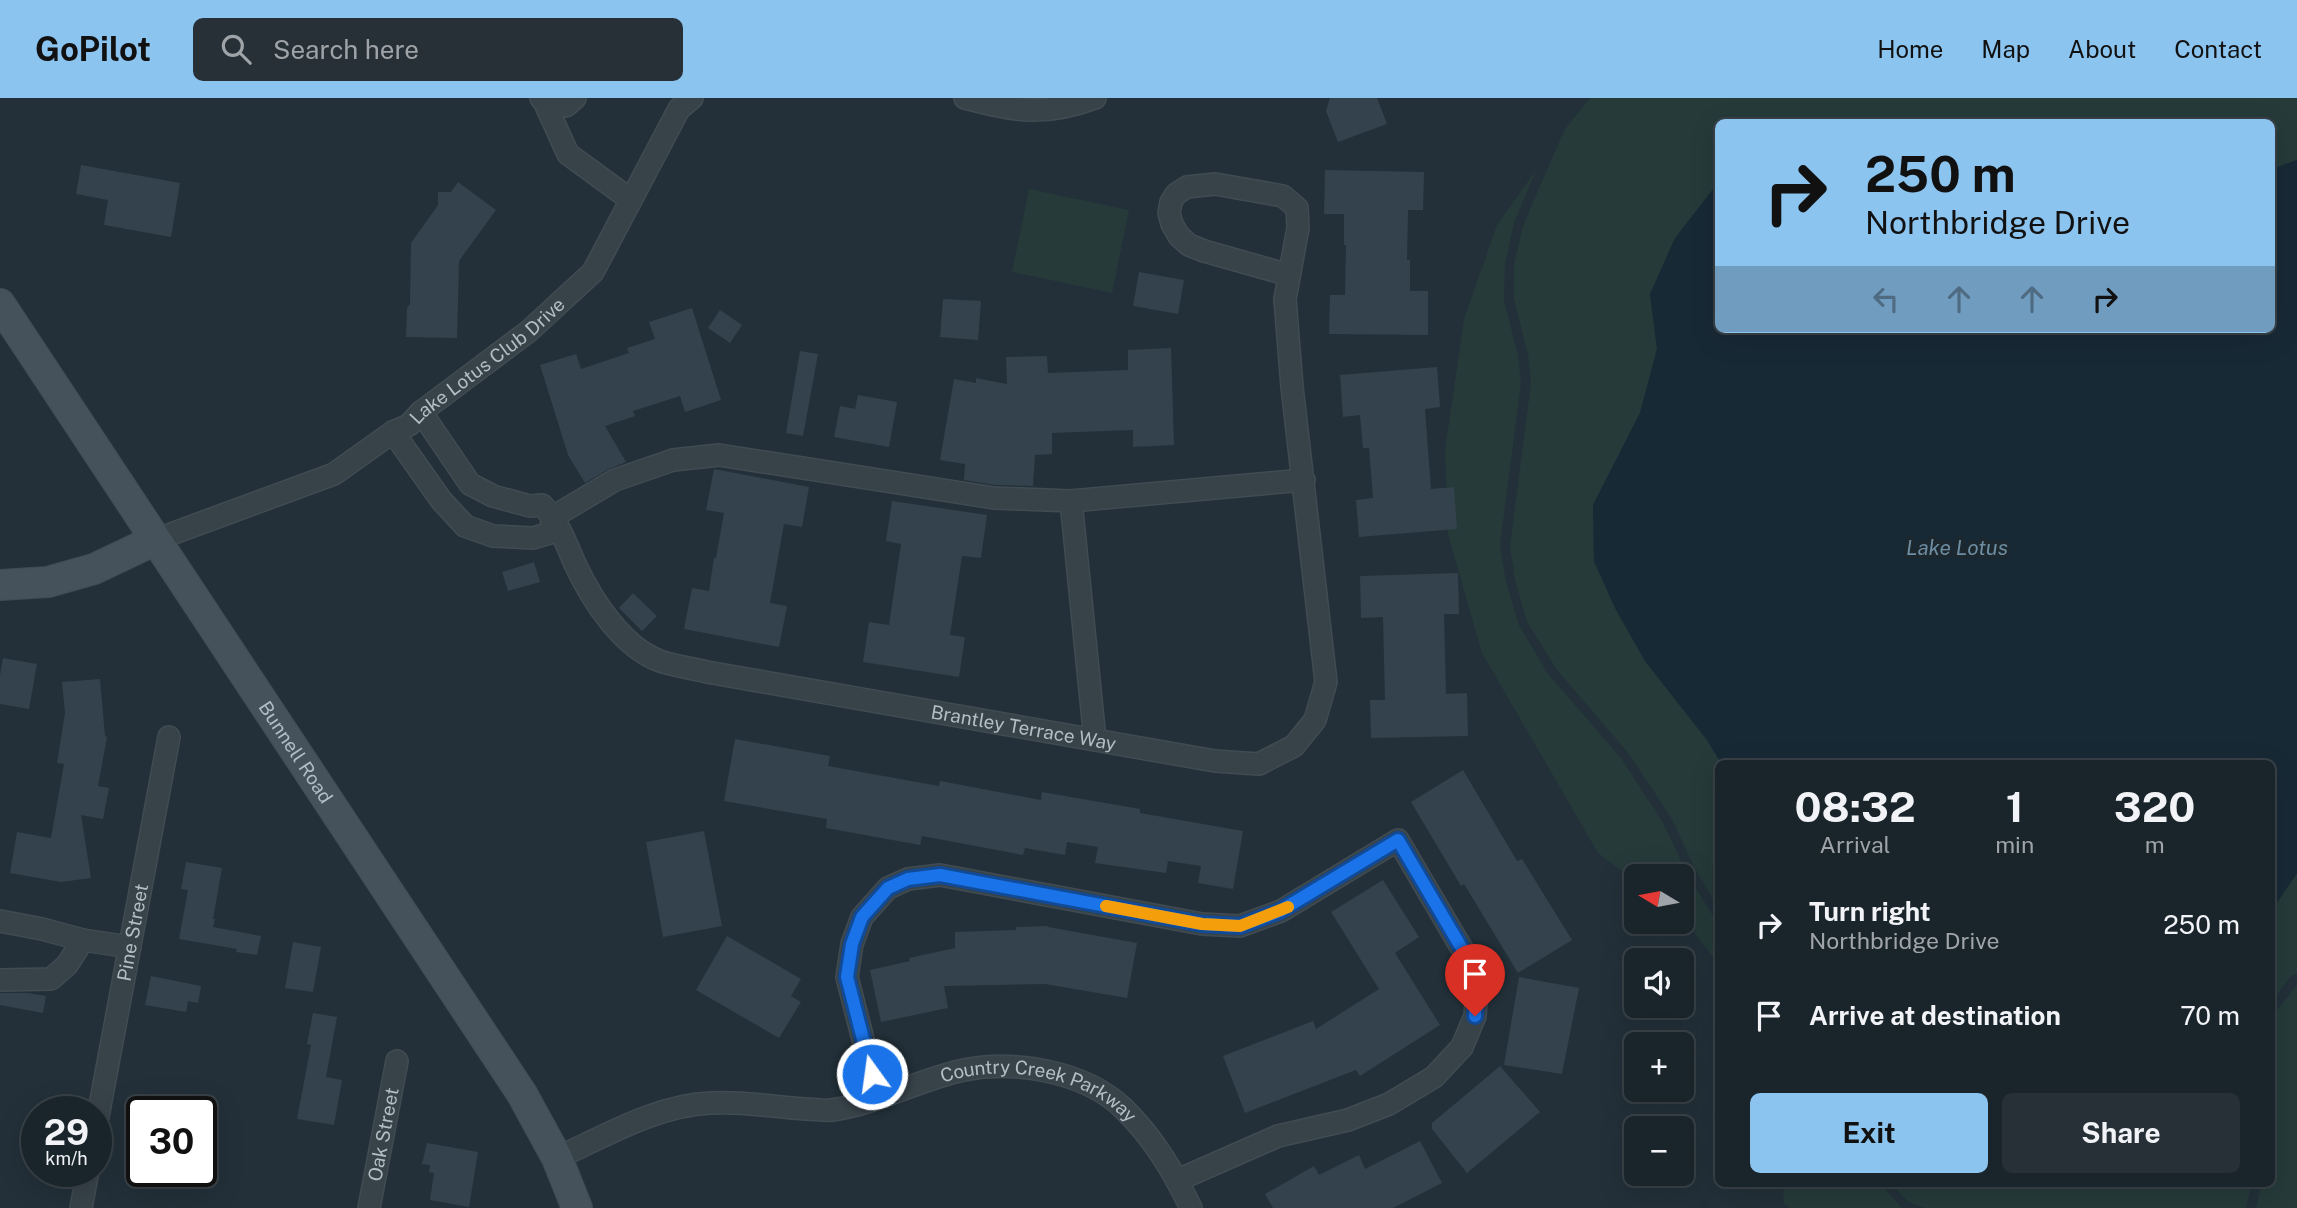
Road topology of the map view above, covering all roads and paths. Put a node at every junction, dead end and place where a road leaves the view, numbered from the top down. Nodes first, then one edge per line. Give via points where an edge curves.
1 (542, 98) edge
2 (575, 98) edge
3 (692, 98) edge
4 (965, 98) edge
5 (1095, 98) edge
6 (631, 200) junction
7 (1289, 275) junction
8 (0, 304) edge
9 (421, 412) junction
10 (393, 432) junction
11 (1304, 480) junction
12 (1071, 501) junction
13 (553, 517) junction
14 (155, 540) junction
15 (0, 585) edge
16 (169, 737) dead end
17 (1095, 740) junction
18 (0, 921) edge
19 (83, 940) junction
20 (130, 947) junction
21 (0, 980) edge
22 (397, 1061) dead end
23 (102, 1096) edge
24 (878, 1098) junction
25 (557, 1158) junction
26 (1178, 1180) junction
27 (85, 1187) edge
28 (81, 1208) edge
29 (369, 1208) edge
30 (577, 1208) edge
31 (1192, 1208) edge

1 - 2 street via 566,106
1 - 6 street via 568,154
3 - 6 street, Lake Lotus Club Drive via 679,109
4 - 5 street via 1033,112
6 - 9 street, Lake Lotus Club Drive via 593,272 529,331
7 - 7 street, Brantley Terrace Way via 1297,208 1283,195 1214,184 1187,187 1176,194 1171,202 1172,224 1189,245
7 - 11 street, Brantley Terrace Way via 1285,299
8 - 14 main road, Bunnell Road
9 - 10 street, Lake Lotus Club Drive via 409,425
9 - 13 street via 470,484 493,496 542,505
10 - 13 street via 465,526 493,536 533,538 550,533
10 - 14 street, Lake Lotus Club Drive via 334,474
11 - 12 street
11 - 17 street, Brantley Terrace Way via 1326,682 1315,720 1294,746 1259,764
12 - 13 street via 994,498 719,455 673,460 615,480
12 - 17 street
13 - 17 street, Brantley Terrace Way via 584,582 612,624 658,660
14 - 15 main road via 94,569 48,582
14 - 25 main road, Bunnell Road via 522,1094
16 - 20 street, Pine Street
18 - 19 street
19 - 20 street
19 - 21 street via 51,979
20 - 23 street, Pine Street
22 - 29 street, Oak Street
24 - 25 street, Country Creek Parkway via 832,1110 711,1102 678,1107
24 - 26 street, Country Creek Parkway via 962,1071 994,1066 1066,1076 1121,1106 1149,1136
24 - 26 street via 847,977 862,917 888,888 908,879 940,875 1202,924 1240,926 1280,911 1398,840 1468,959 1477,989 1475,1016 1462,1046 1434,1077 1389,1104 1348,1121 1278,1136
25 - 30 main road, Bunnell Road
26 - 31 street, Country Creek Parkway
27 - 28 street

